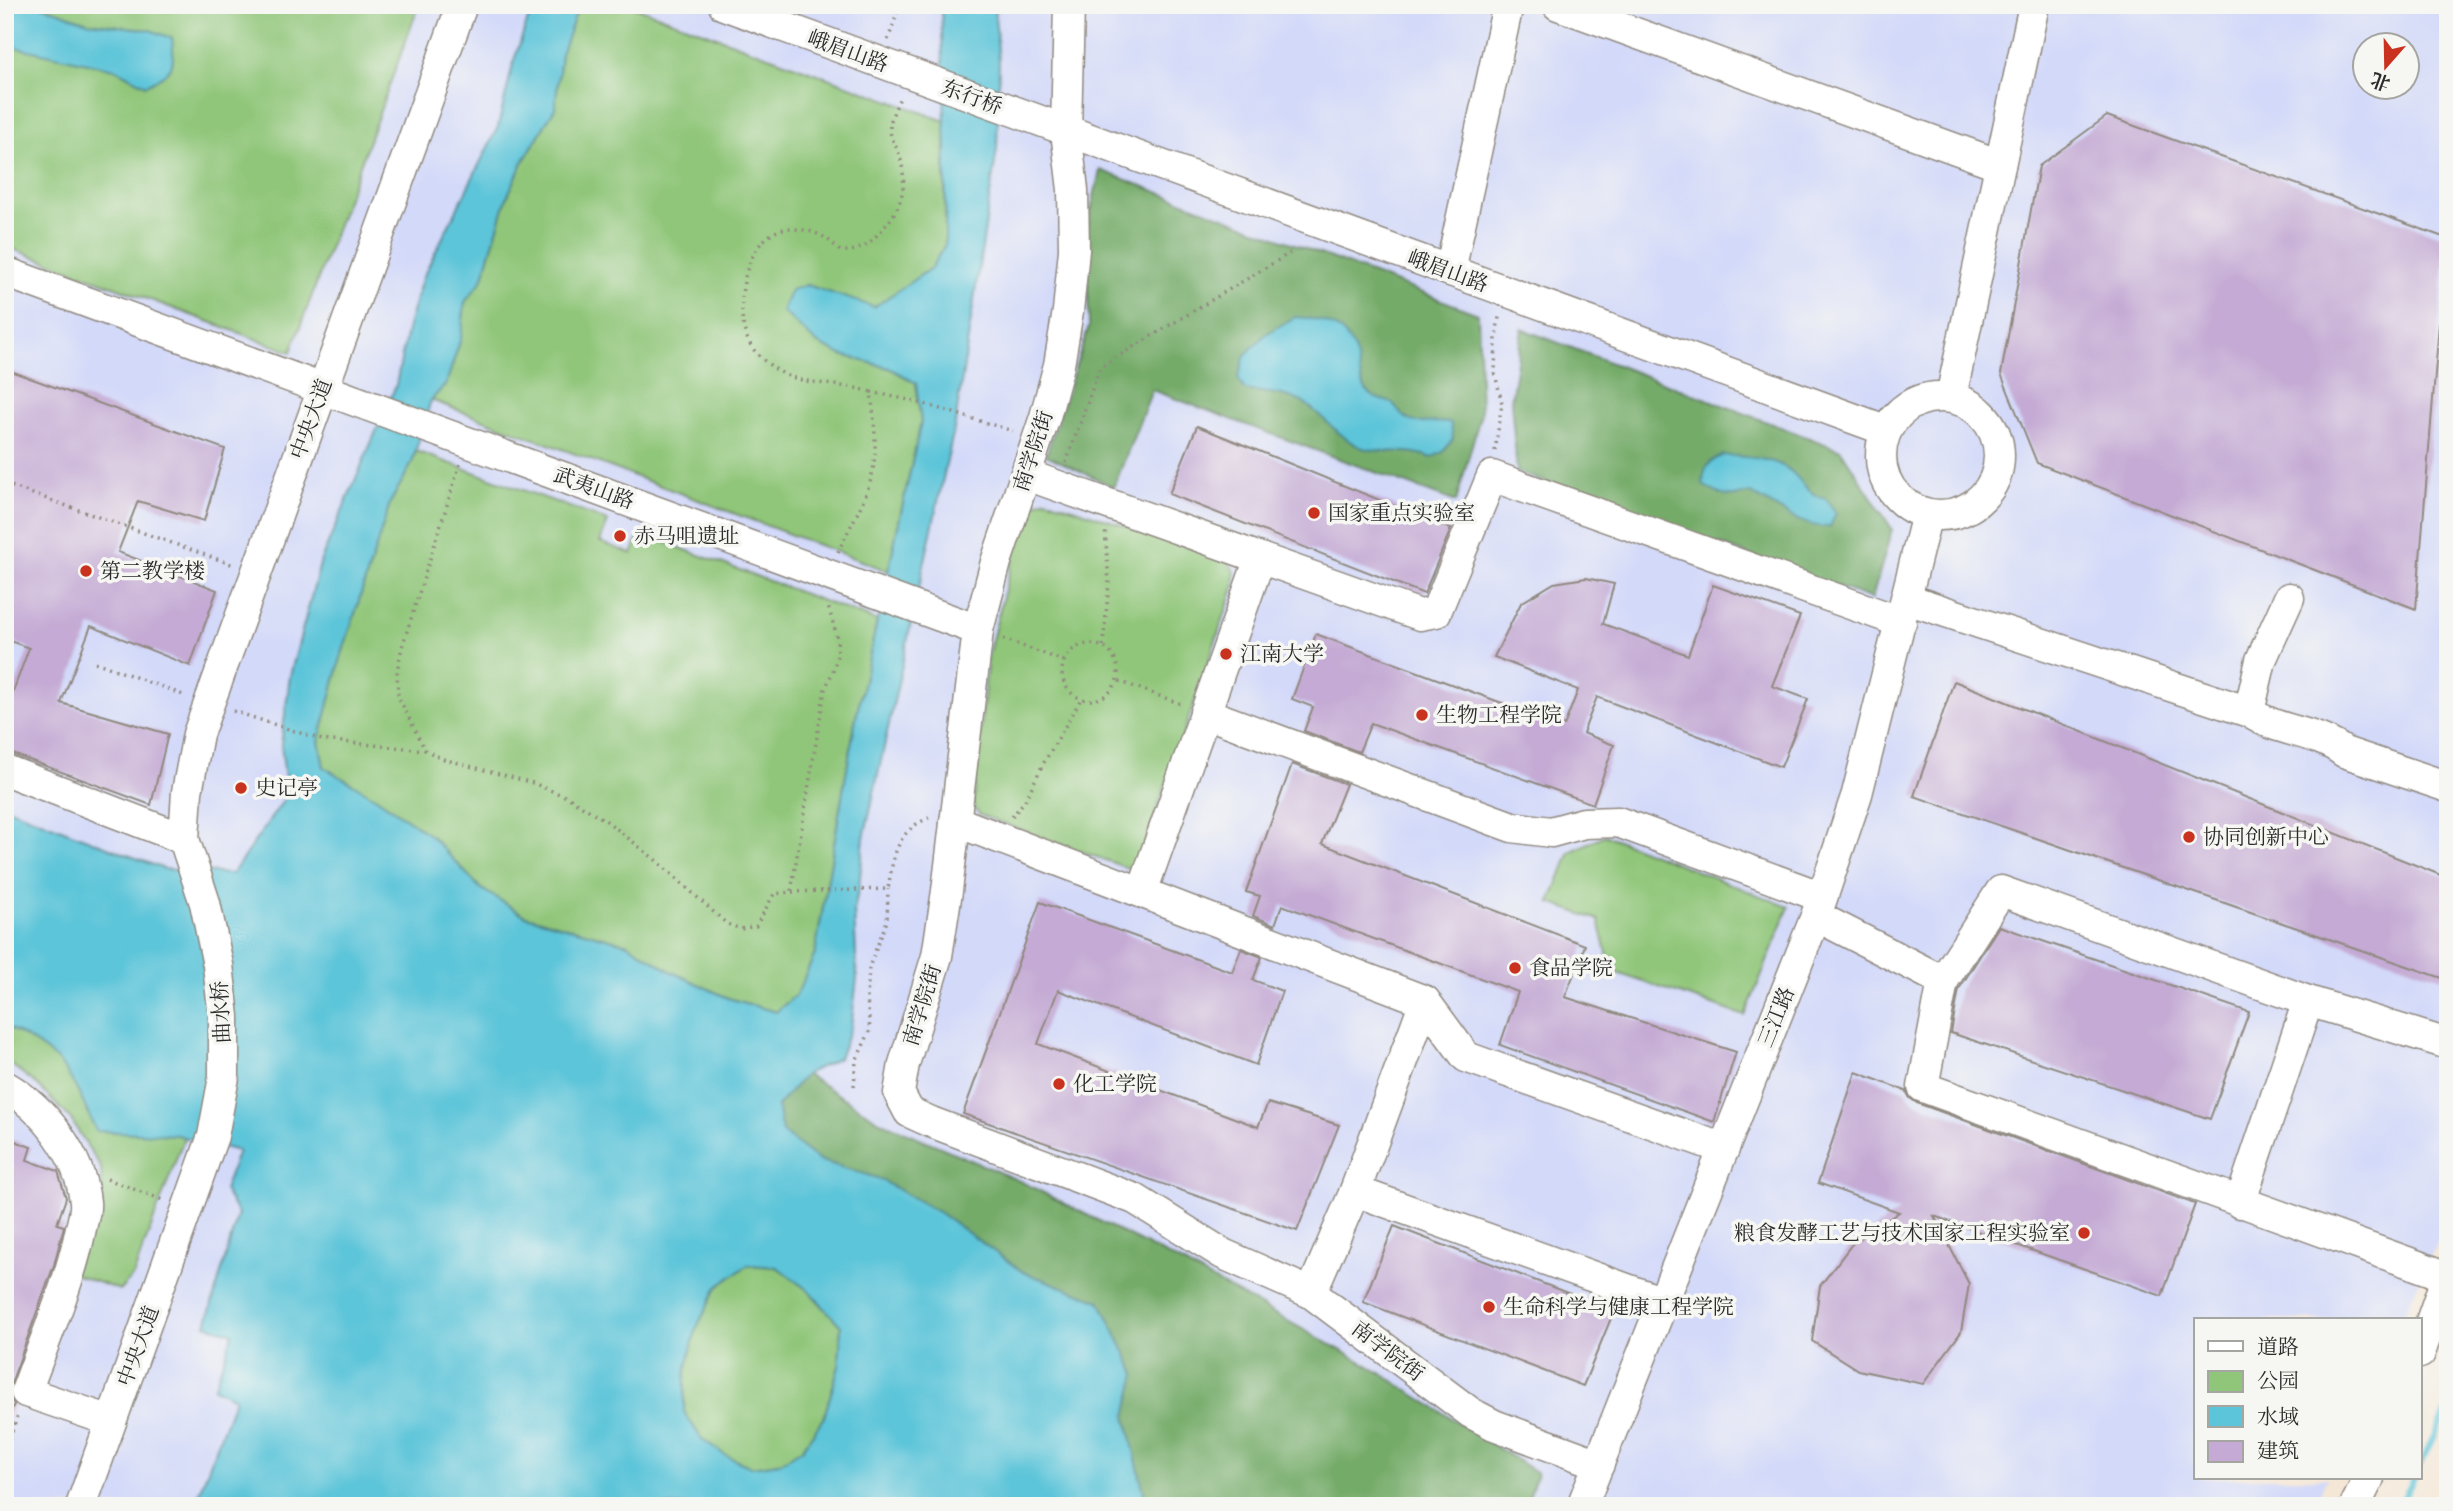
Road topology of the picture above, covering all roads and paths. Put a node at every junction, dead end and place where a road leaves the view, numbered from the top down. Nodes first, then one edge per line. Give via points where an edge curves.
1 (462, 5) edge
2 (724, 5) edge
3 (900, 5) edge
4 (1069, 5) edge
5 (1508, 5) edge
6 (1558, 5) edge
7 (2034, 5) edge
8 (879, 63) junction
9 (920, 78) junction
10 (1012, 112) joint
11 (1066, 131) junction
12 (2000, 165) junction
13 (1290, 253) dead end
14 (1450, 271) junction
15 (5, 272) edge
16 (1504, 291) junction
17 (322, 387) junction
18 (871, 391) junction
19 (1951, 397) junction
20 (1885, 430) junction
21 (468, 441) junction
22 (1037, 442) junction
23 (1027, 475) junction
24 (1492, 476) junction
25 (5, 484) edge
26 (1058, 486) junction
27 (1103, 502) junction
28 (1927, 514) junction
29 (1259, 558) junction
30 (256, 572) junction
31 (828, 575) junction
32 (2289, 598) dead end
33 (1904, 611) junction
34 (978, 630) junction
35 (1103, 647) junction
36 (1064, 661) junction
37 (95, 662) dead end
38 (1118, 680) junction
39 (1081, 699) junction
40 (208, 704) junction
41 (2249, 712) junction
42 (1205, 713) junction
43 (425, 750) junction
44 (5, 770) edge
45 (2448, 787) edge
46 (955, 821) junction
47 (997, 837) junction
48 (184, 839) junction
49 (888, 889) junction
50 (791, 892) junction
51 (1142, 892) junction
52 (1819, 906) junction
53 (1943, 981) junction
54 (1425, 1000) junction
55 (2308, 1001) junction
56 (2448, 1044) edge
57 (5, 1086) edge
58 (854, 1086) dead end
59 (1724, 1149) junction
60 (76, 1166) junction
61 (1355, 1191) junction
62 (192, 1198) junction
63 (2240, 1203) junction
64 (2447, 1274) edge
65 (1311, 1293) junction
66 (1663, 1302) junction
67 (2422, 1347) edge
68 (26, 1392) junction
69 (111, 1421) junction
70 (5, 1451) edge
71 (1599, 1464) junction
72 (2368, 1480) edge
73 (81, 1506) edge
74 (1582, 1506) edge
75 (2355, 1506) edge

1 - 17 street, 中央大道
2 - 8 street, 峨眉山路
3 - 8 path
4 - 11 street, 南学院街
5 - 14 street
6 - 12 street
7 - 12 street
8 - 9 street, 峨眉山路
9 - 10 street, 东行桥
9 - 18 path via 890,126 903,176 901,205 889,223 867,246 853,252 840,251 828,238 812,232 789,228 770,235 754,252 741,300 748,342 779,372
10 - 11 street, 峨眉山路
11 - 14 street, 峨眉山路
11 - 22 street, 南学院街 via 1074,250 1059,365
12 - 19 street
13 - 26 path via 1100,367
14 - 16 street, 峨眉山路
15 - 17 street
16 - 20 street, 峨眉山路
16 - 24 path via 1495,374 1502,403
17 - 21 street, 武夷山路
17 - 30 street, 中央大道
18 - 22 path via 971,416
18 - 31 path via 872,474
19 - 20 street via 1925,398 1901,409
19 - 28 street via 1969,403 1994,430 1999,467 1992,485 1965,510
20 - 28 street via 1879,456 1886,482 1903,503
21 - 31 street, 武夷山路
21 - 43 path via 397,671 398,696
22 - 23 street, 南学院街
23 - 26 street
23 - 34 street, 南学院街
24 - 29 street via 1436,612 1420,615
24 - 33 street
25 - 30 path
26 - 27 street
27 - 29 street
27 - 35 path via 1109,583
28 - 33 street, 三江路
29 - 42 street
30 - 40 street, 中央大道
31 - 34 street, 武夷山路
31 - 50 path via 826,602 839,642 837,664 825,689
32 - 41 street via 2261,660
33 - 41 street
33 - 52 street, 三江路 via 1857,794
34 - 36 path
34 - 46 street, 南学院街
35 - 36 path via 1081,645
35 - 38 path via 1116,661
36 - 39 path via 1067,688
37 - 40 path
38 - 39 path via 1107,695
38 - 42 path
39 - 47 path via 1026,799
40 - 43 path via 322,740
40 - 48 street, 中央大道 via 187,792
41 - 45 street via 2265,723 2330,741 2344,752
42 - 51 street
42 - 52 street via 1512,827 1551,832 1584,823 1618,822
43 - 50 path via 569,798 657,861 727,924 741,929 755,926 774,894
44 - 48 street
46 - 47 street
46 - 49 path via 932,817 917,822 895,849
46 - 65 street, 南学院街 via 937,956 902,1074 899,1093 909,1112 1135,1199 1223,1254
47 - 51 street
48 - 62 street, 曲水桥 via 205,903 224,1017 224,1077 213,1136
49 - 50 path
49 - 58 path via 887,921 869,967 870,1031 856,1061
51 - 54 street
52 - 53 street
52 - 59 street, 三江路
53 - 55 street via 2001,891
53 - 63 street via 1923,1087
54 - 59 street via 1466,1057
54 - 61 street
55 - 56 street
55 - 63 street
57 - 60 street via 38,1112
59 - 66 street, 三江路
60 - 62 path via 126,1187
60 - 68 street via 86,1204 77,1247
61 - 65 street
61 - 66 street
62 - 69 street, 中央大道
63 - 64 street
64 - 67 street
65 - 71 street, 南学院街 via 1471,1413
66 - 71 street, 三江路
68 - 69 street
68 - 70 path
69 - 73 street, 中央大道
71 - 74 street, 三江路
72 - 75 street

